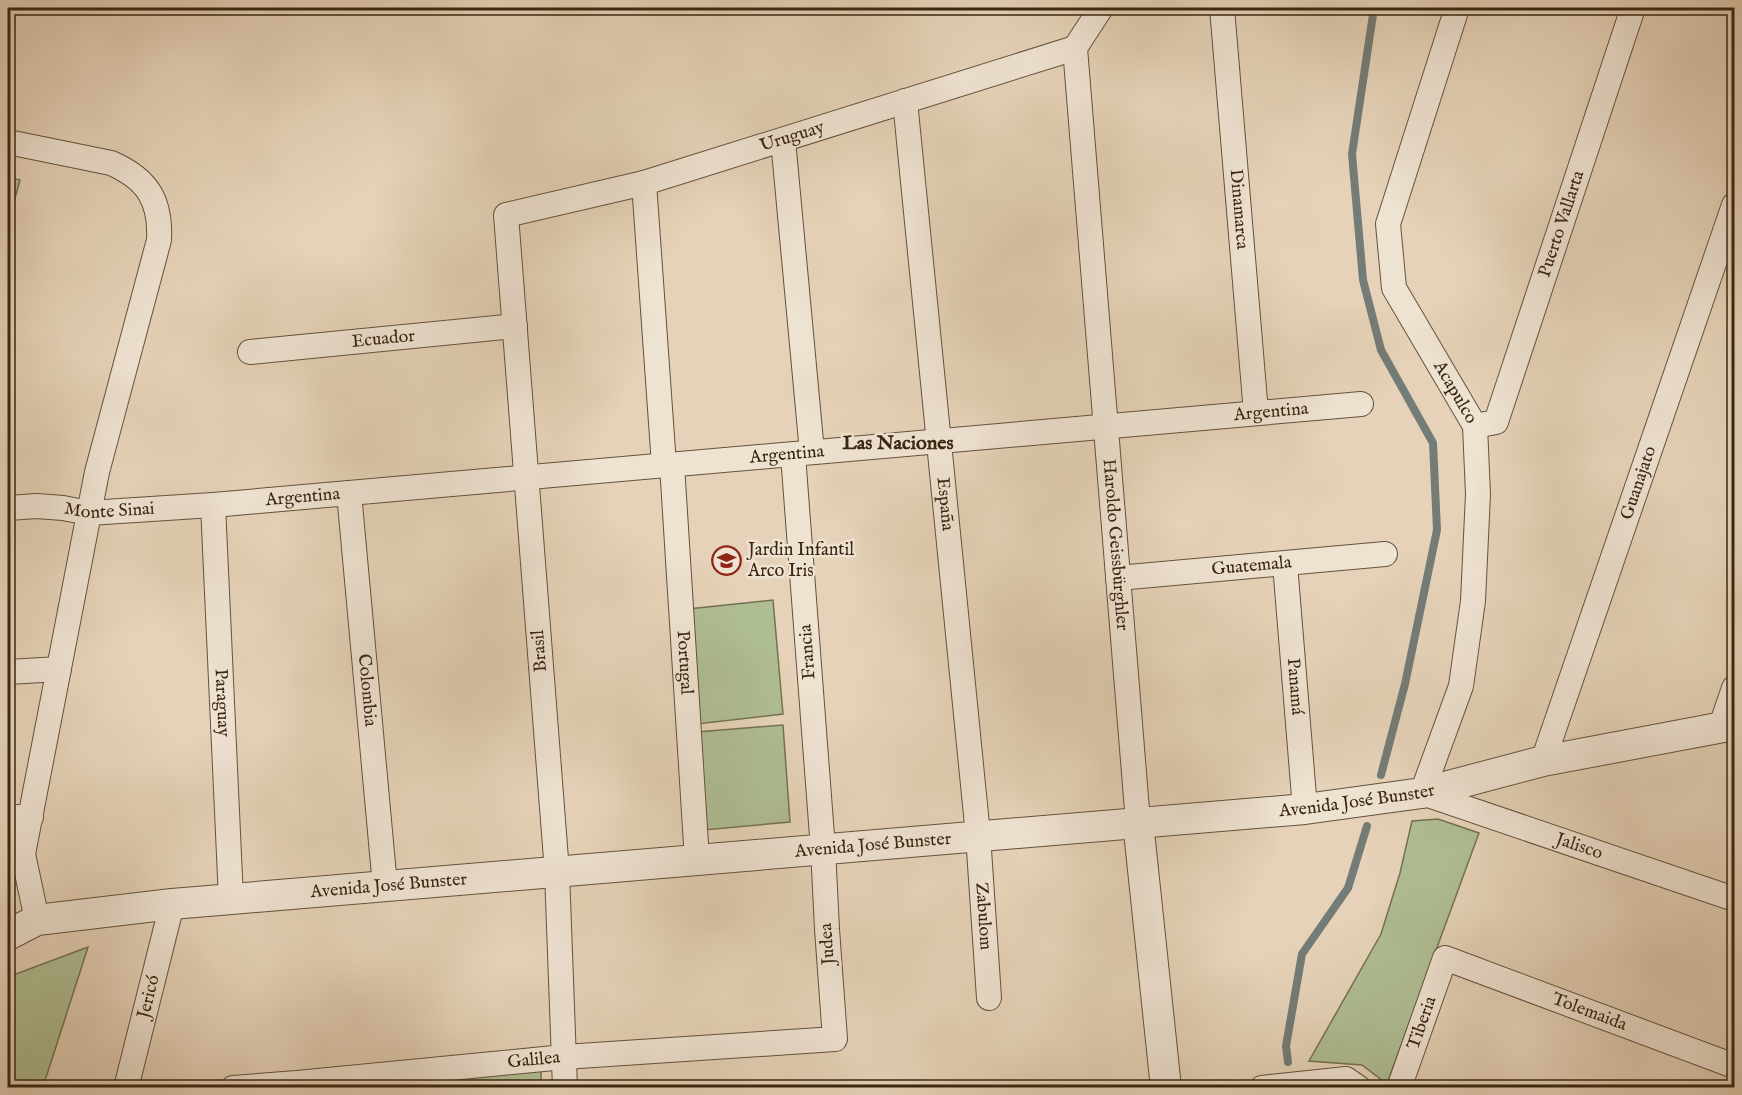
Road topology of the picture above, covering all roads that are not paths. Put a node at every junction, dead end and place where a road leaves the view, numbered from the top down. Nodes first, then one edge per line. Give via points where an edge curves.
1 (1101, 8) edge
2 (1222, 8) edge
3 (1457, 8) edge
4 (1633, 8) edge
5 (1075, 48) junction
6 (905, 101) junction
7 (783, 140) junction
8 (8, 142) edge
9 (644, 183) junction
10 (1734, 205) edge
11 (506, 215) joint
12 (515, 326) junction
13 (250, 352) dead end
14 (1361, 404) dead end
15 (1256, 413) junction
16 (1106, 426) junction
17 (1475, 426) junction
18 (939, 441) junction
19 (803, 454) junction
20 (668, 465) junction
21 (526, 478) junction
22 (349, 494) junction
23 (213, 505) junction
24 (8, 508) edge
25 (89, 513) junction
26 (1385, 554) dead end
27 (1285, 564) junction
28 (1118, 578) junction
29 (59, 669) junction
30 (8, 672) edge
31 (1734, 688) edge
32 (1728, 725) edge
33 (1543, 761) junction
34 (1422, 793) junction
35 (1305, 809) junction
36 (19, 817) edge
37 (1138, 822) junction
38 (978, 836) junction
39 (823, 849) junction
40 (697, 860) junction
41 (557, 872) junction
42 (385, 886) junction
43 (1734, 898) edge
44 (231, 899) junction
45 (172, 904) junction
46 (37, 920) junction
47 (8, 935) edge
48 (1445, 958) joint
49 (989, 998) dead end
50 (835, 1039) joint
51 (564, 1057) junction
52 (1734, 1066) edge
53 (296, 1085) edge
54 (126, 1088) edge
55 (233, 1088) edge
56 (565, 1088) edge
57 (1166, 1088) edge
58 (1262, 1088) edge
59 (1359, 1088) edge
60 (1399, 1088) edge

1 - 5 street
2 - 15 street, Dinamarca
3 - 17 street, Acapulco via 1388,224 1394,288
4 - 17 street, Puerto Vallarta via 1496,422
5 - 6 street, Uruguay
5 - 16 street, Haroldo Geissbürghler
6 - 7 street, Uruguay
6 - 18 street, España
7 - 9 street, Uruguay
7 - 19 street, Francia
8 - 25 street via 118,166 139,179 157,206 159,240
9 - 11 street, Uruguay
9 - 20 street, Portugal
10 - 33 street, Guanajato
11 - 12 street, Brasil
12 - 13 street, Ecuador
12 - 21 street, Brasil
14 - 15 street, Argentina
15 - 16 street, Argentina
16 - 18 street, Argentina
16 - 28 street, Haroldo Geissbürghler
17 - 34 street, Acapulco via 1479,494 1473,601 1461,686
18 - 19 street, Argentina
18 - 38 street, España
19 - 20 street, Argentina
19 - 39 street, Francia
20 - 21 street, Argentina
20 - 40 street, Portugal
21 - 22 street, Argentina
21 - 41 street, Brasil
22 - 23 street, Argentina
22 - 42 street, Colombia
23 - 25 street, Monte Sinai
23 - 44 street, Paraguay
24 - 25 street, Monte Sinai via 37,506
25 - 29 street
26 - 27 street, Guatemala
27 - 28 street, Guatemala
27 - 35 street, Panamá
28 - 37 street, Haroldo Geissbürghler
29 - 30 street
29 - 36 street
31 - 32 street
32 - 33 street, Avenida José Bunster
33 - 34 street, Avenida José Bunster
34 - 35 street, Avenida José Bunster
34 - 43 street, Jalisco
35 - 37 street, Avenida José Bunster
36 - 46 street
37 - 38 street, Avenida José Bunster
37 - 57 street, Haroldo Geissbürghler
38 - 39 street, Avenida José Bunster
38 - 49 street, Zabulom
39 - 40 street, Avenida José Bunster
39 - 50 street, Judea
40 - 41 street, Avenida José Bunster
41 - 42 street, Avenida José Bunster
41 - 51 street, Brasil
42 - 44 street, Avenida José Bunster
44 - 45 street, Avenida José Bunster
45 - 46 street, Avenida José Bunster
45 - 54 street, Jericó
46 - 47 street, Avenida José Bunster
48 - 52 street, Tolemaida
48 - 60 street, Tiberia
50 - 51 street, Galilea
51 - 53 street, Galilea
51 - 56 street, Brasil
53 - 55 street, Galilea
58 - 59 street via 1346,1079

